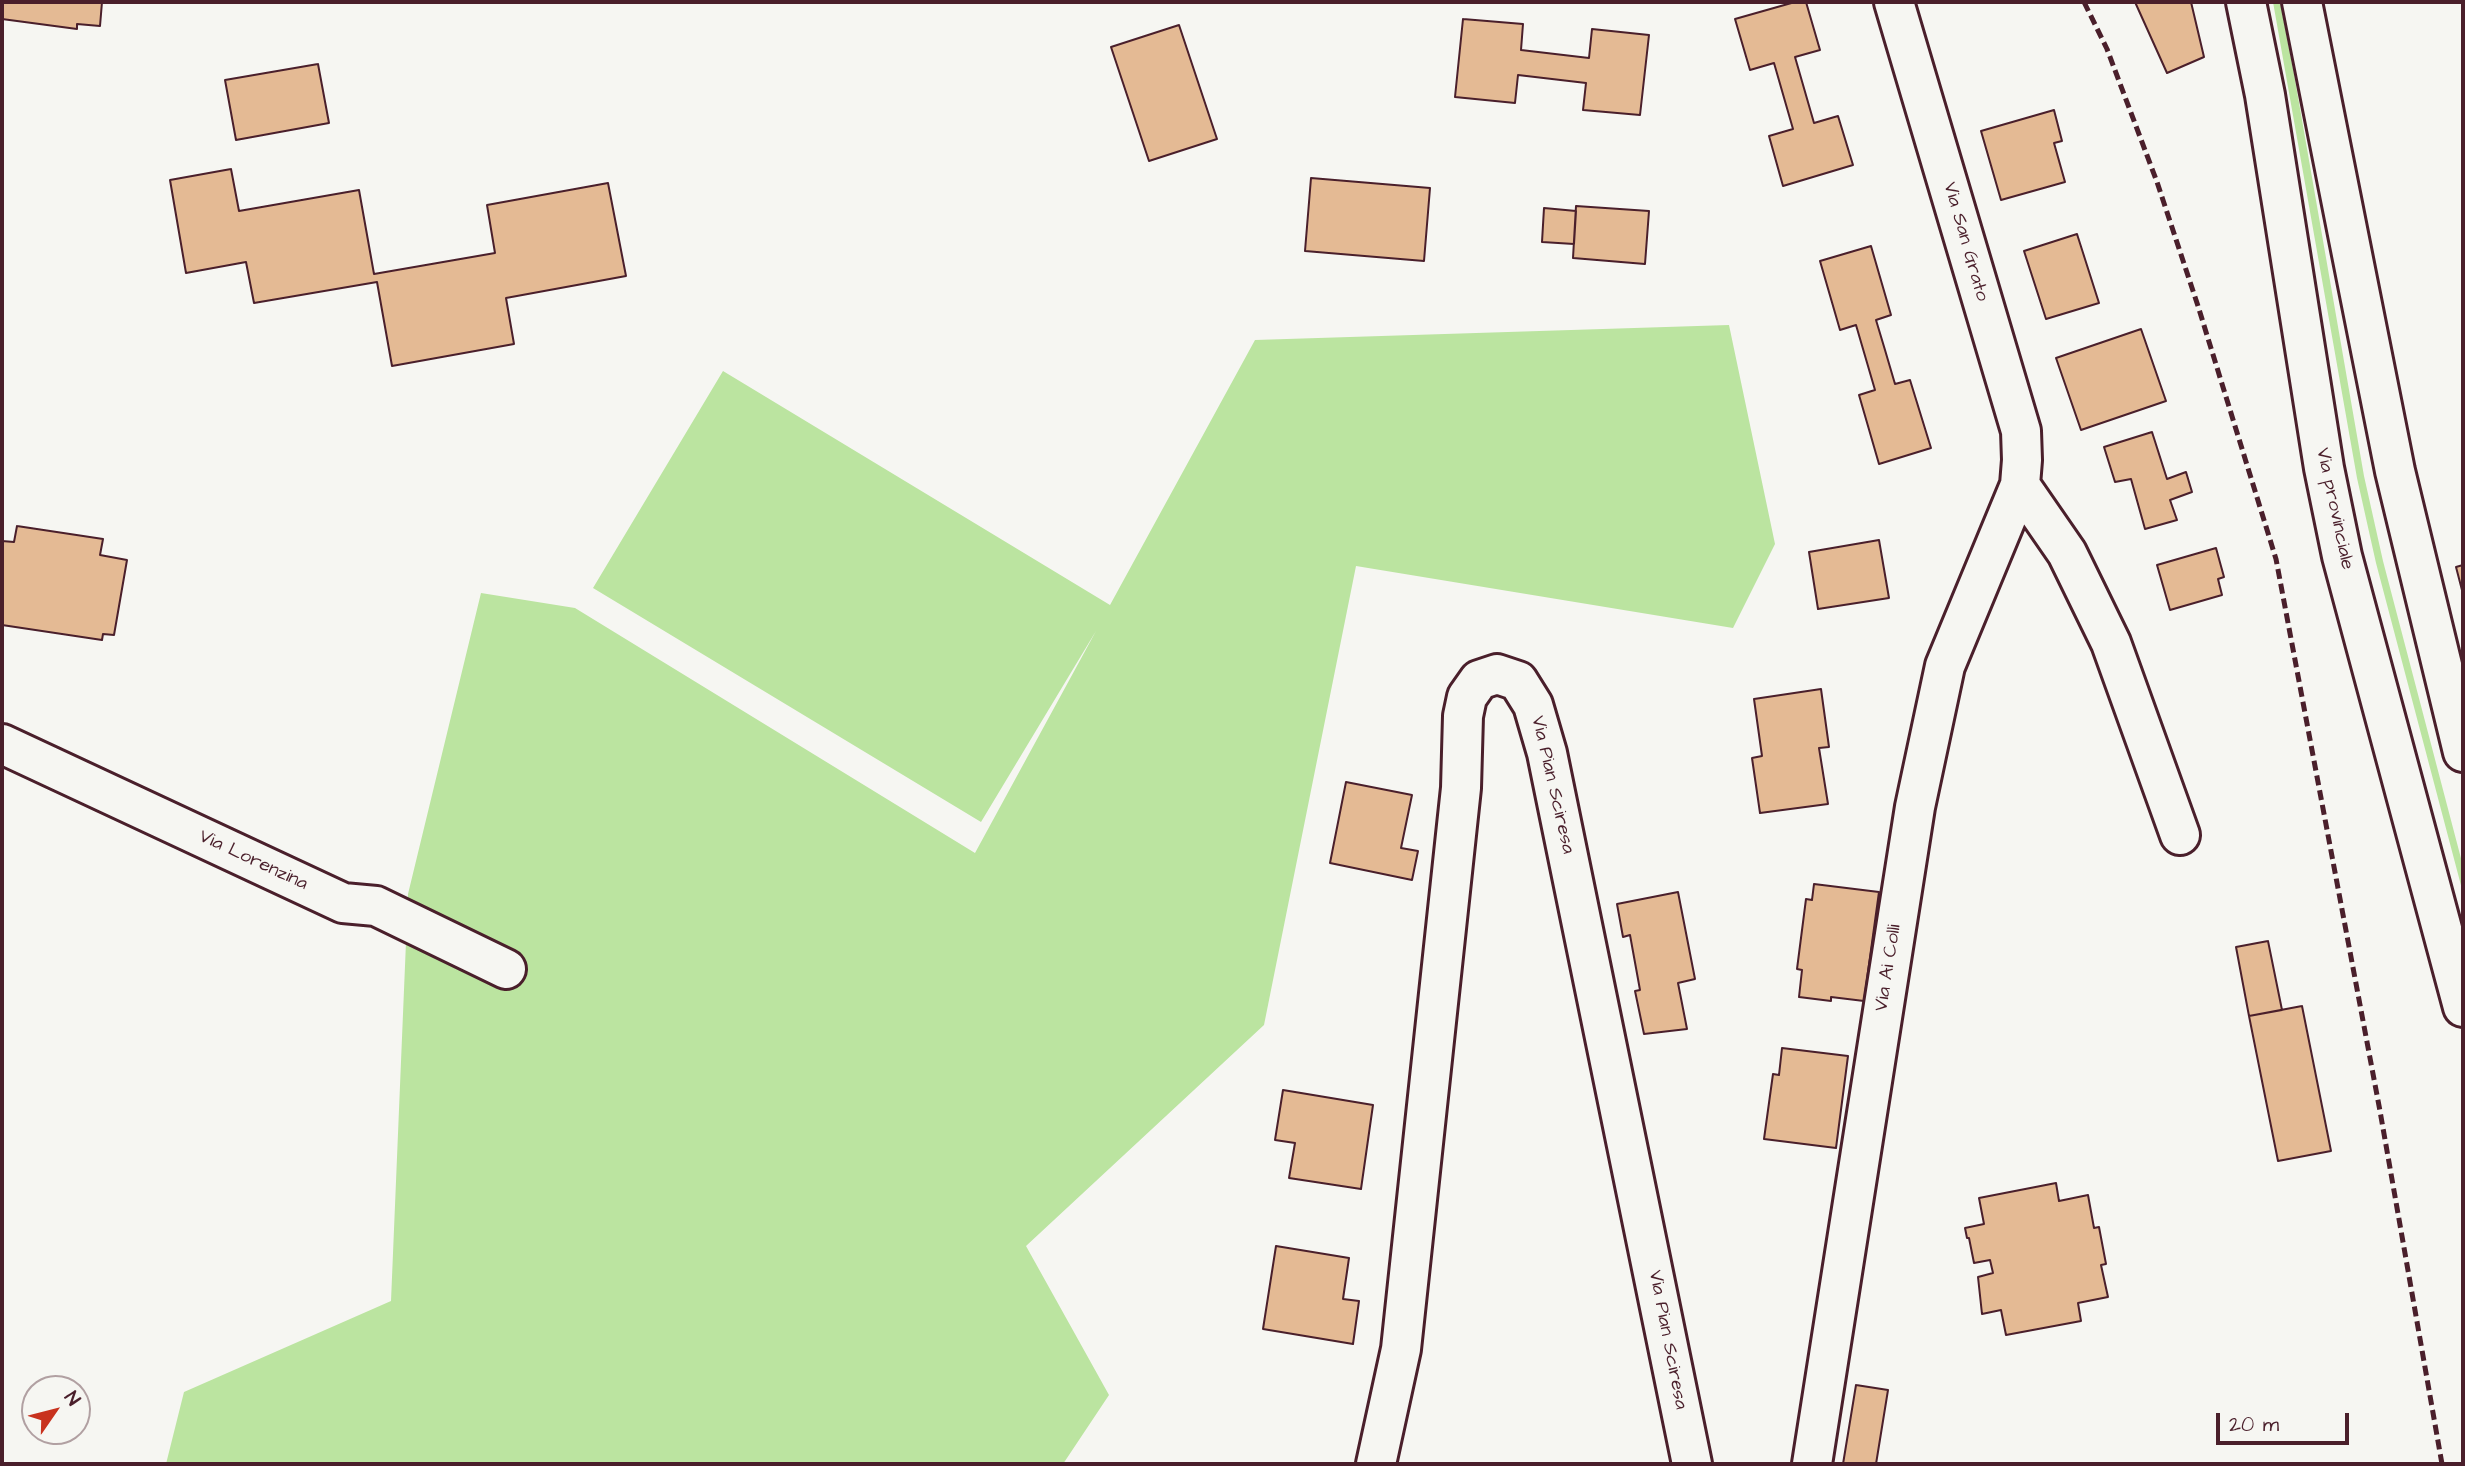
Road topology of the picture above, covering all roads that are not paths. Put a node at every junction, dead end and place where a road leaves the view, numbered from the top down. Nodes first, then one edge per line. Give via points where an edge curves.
1 (1894, 2) edge
2 (2246, 2) edge
3 (2302, 2) edge
4 (2020, 485) junction
5 (2, 744) edge
6 (2463, 751) edge
7 (2180, 835) dead end
8 (506, 969) dead end
9 (2463, 1007) edge
10 (1376, 1464) edge
11 (1692, 1464) edge
12 (1812, 1464) edge

1 - 4 street, Via San Grato via 2021,432
2 - 9 street, Via provinciale via 2342,555
3 - 6 street via 2395,471
4 - 7 street via 2067,553 2111,643
4 - 12 street, Via Ai Colli via 1945,666 1920,781
5 - 8 street, Via Lorenzina via 343,903 376,906
10 - 11 street, Via Pian Sciresa via 1401,1349 1461,788 1463,716 1467,697 1479,680 1497,674 1518,681 1533,705 1547,753

